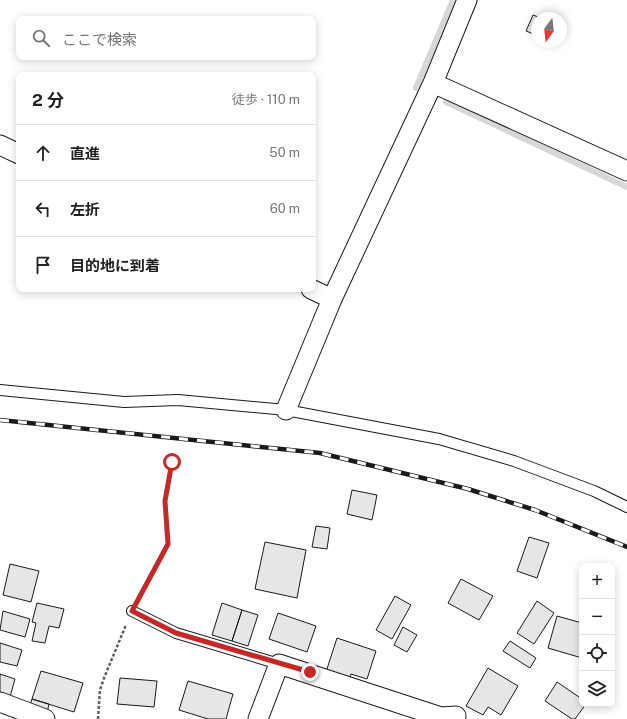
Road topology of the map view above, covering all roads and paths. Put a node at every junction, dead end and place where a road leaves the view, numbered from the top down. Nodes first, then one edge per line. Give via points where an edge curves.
1 (468, 0) edge
2 (433, 83) junction
3 (0, 145) edge
4 (16, 153) edge
5 (627, 171) edge
6 (316, 291) edge
7 (332, 299) junction
8 (0, 390) edge
9 (286, 410) junction
10 (172, 462) dead end
11 (627, 507) edge
12 (132, 611) junction
13 (279, 664) junction
14 (0, 702) edge
15 (456, 716) dead end
16 (45, 719) edge
17 (98, 719) edge
18 (258, 719) edge

1 - 2 street
2 - 5 street
2 - 7 street
3 - 4 street
6 - 7 street
7 - 9 street
8 - 9 lane via 124,402 178,400
9 - 11 lane via 439,440 514,461 594,491
10 - 12 path via 165,501 168,544
12 - 13 lane via 176,633
12 - 17 path via 100,690
13 - 15 street via 440,717
13 - 18 street
14 - 16 street

